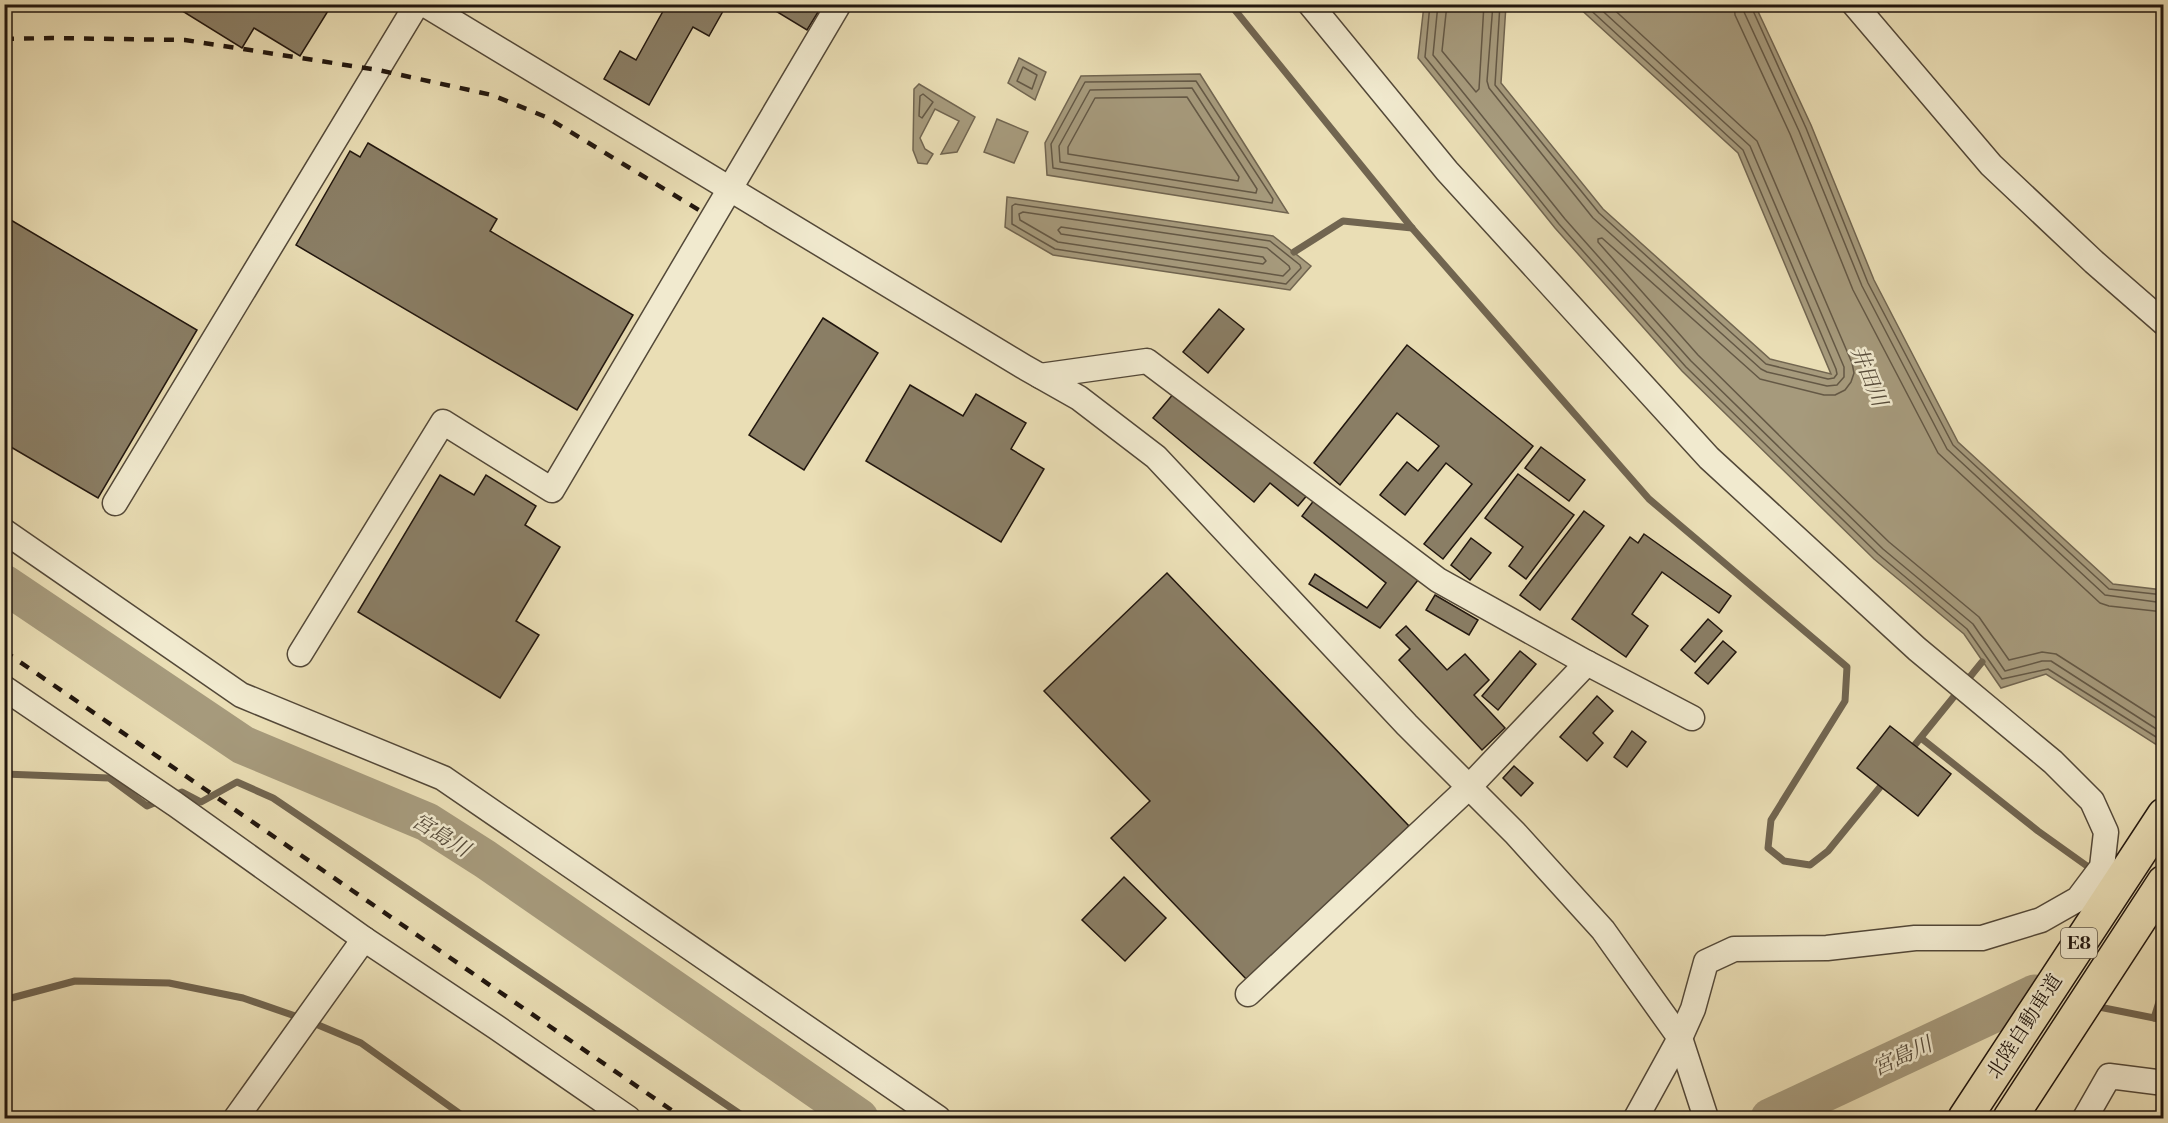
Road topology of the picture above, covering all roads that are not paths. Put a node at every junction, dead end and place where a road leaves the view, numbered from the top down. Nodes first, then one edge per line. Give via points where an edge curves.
1 (417, 4) edge
2 (424, 4) edge
3 (839, 4) edge
4 (1310, 4) edge
5 (1854, 4) edge
6 (729, 188) junction
7 (2163, 323) edge
8 (1040, 376) junction
9 (115, 503) dead end
10 (4, 531) edge
11 (300, 654) dead end
12 (1587, 663) junction
13 (4, 688) edge
14 (1692, 718) dead end
15 (1469, 787) junction
16 (2163, 814) edge
17 (2163, 882) edge
18 (364, 939) junction
19 (1248, 994) dead end
20 (1680, 1038) junction
21 (2163, 1083) edge
22 (1704, 1113) edge
23 (236, 1119) edge
24 (628, 1119) edge
25 (938, 1119) edge
26 (1636, 1119) edge
27 (1965, 1119) edge
28 (2010, 1119) edge
29 (2085, 1119) edge

1 - 9 street
2 - 6 street
3 - 6 street
4 - 20 street via 1448,171 1709,458 1917,649 2053,762 2092,801 2106,832 2102,867 2078,899 2041,920 1982,938 1915,938 1827,948 1734,949 1706,962
5 - 7 street via 1991,165
6 - 8 street
6 - 11 street via 552,490 443,422
8 - 12 street via 1147,361 1438,580
8 - 15 street via 1079,398 1156,457
10 - 25 street via 241,695 443,778
12 - 14 street
12 - 15 street
13 - 18 street
15 - 19 street
15 - 20 street via 1603,930
16 - 27 highway, 北陸自動車道 / E8
17 - 28 highway, 北陸自動車道 / E8
18 - 23 street
18 - 24 street
20 - 22 street
20 - 26 street
21 - 29 street via 2109,1076

